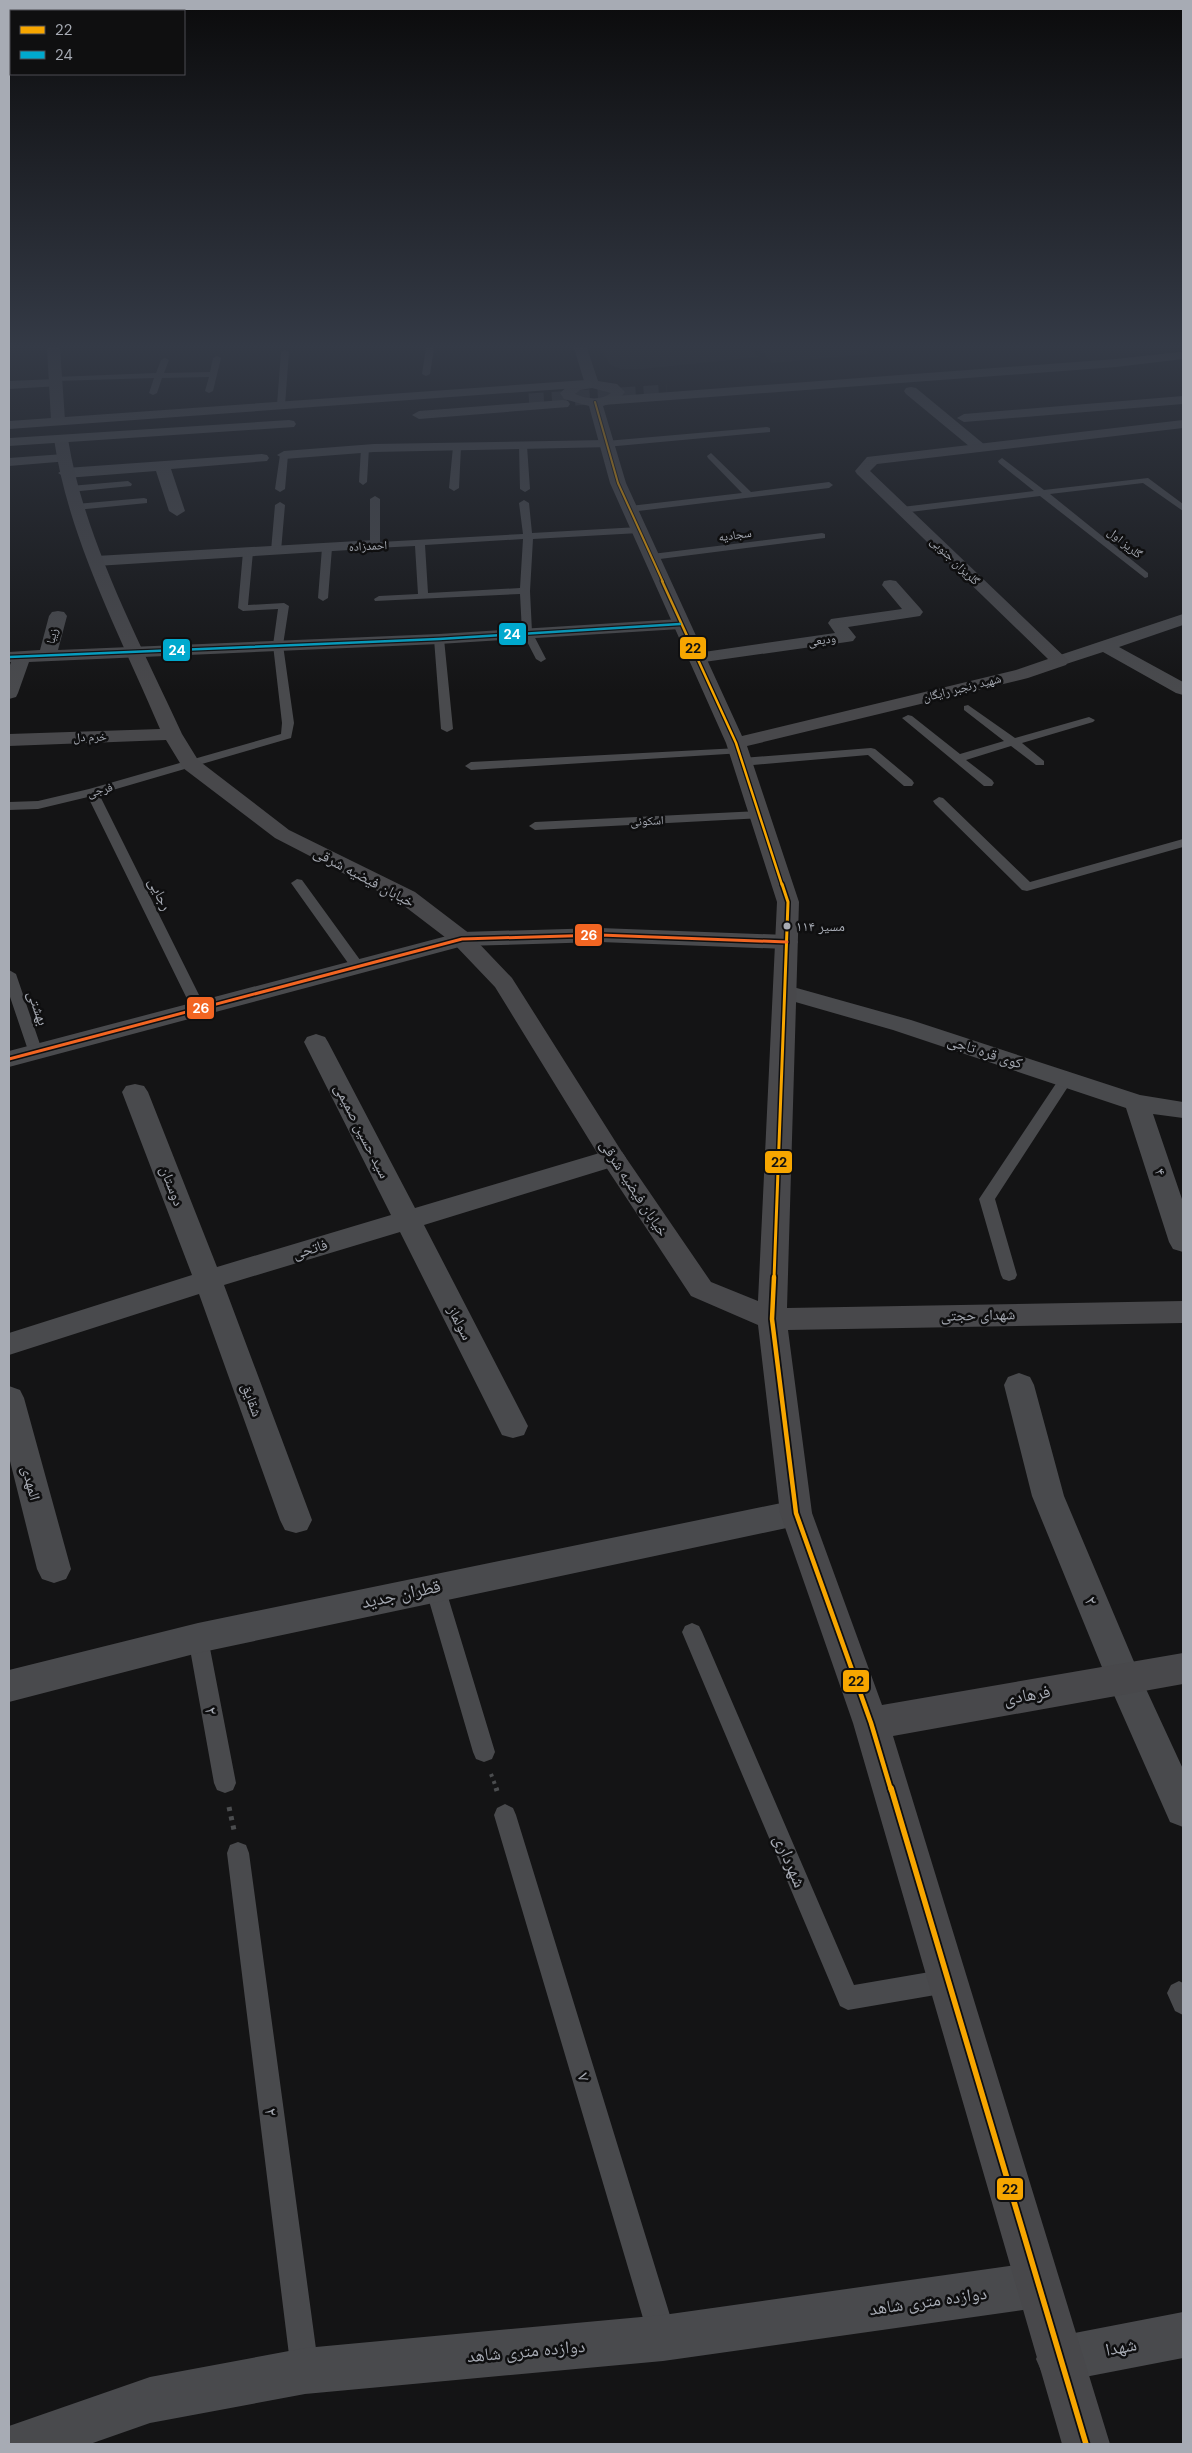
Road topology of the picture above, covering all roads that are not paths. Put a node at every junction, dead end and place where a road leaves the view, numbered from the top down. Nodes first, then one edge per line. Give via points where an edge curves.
1 (22, 462) edge
2 (62, 462) edge
3 (72, 462) edge
4 (75, 462) edge
5 (198, 462) edge
6 (283, 462) edge
7 (364, 462) edge
8 (456, 462) edge
9 (524, 462) edge
10 (612, 462) edge
11 (717, 462) edge
12 (870, 462) edge
13 (1004, 462) edge
14 (66, 464) junction
15 (162, 465) junction
16 (363, 482) dead end
17 (128, 484) dead end
18 (830, 485) dead end
19 (454, 488) dead end
20 (280, 489) dead end
21 (526, 489) dead end
22 (1042, 493) junction
23 (749, 495) junction
24 (376, 499) dead end
25 (144, 501) dead end
26 (524, 503) dead end
27 (280, 505) dead end
28 (1183, 508) edge
29 (902, 510) junction
30 (177, 511) dead end
31 (640, 532) junction
32 (822, 536) dead end
33 (528, 537) junction
34 (420, 543) junction
35 (375, 545) junction
36 (327, 548) junction
37 (276, 551) junction
38 (248, 552) junction
39 (96, 561) junction
40 (1145, 575) dead end
41 (890, 585) dead end
42 (525, 591) junction
43 (423, 596) junction
44 (323, 598) dead end
45 (379, 599) dead end
46 (58, 616) dead end
47 (1183, 619) edge
48 (680, 624) junction
49 (527, 632) junction
50 (439, 639) junction
51 (278, 645) junction
52 (1105, 646) junction
53 (138, 652) junction
54 (47, 656) junction
55 (15, 657) edge
56 (697, 658) junction
57 (541, 659) dead end
58 (1060, 661) junction
59 (1183, 689) edge
60 (9, 693) edge
61 (968, 708) dead end
62 (908, 718) dead end
63 (1089, 720) dead end
64 (447, 729) dead end
65 (172, 734) junction
66 (9, 740) edge
67 (1012, 743) junction
68 (739, 752) junction
69 (959, 758) junction
70 (1040, 763) dead end
71 (190, 764) junction
72 (471, 766) dead end
73 (908, 782) dead end
74 (988, 783) dead end
75 (92, 792) junction
76 (938, 801) dead end
77 (9, 806) edge
78 (759, 815) junction
79 (535, 826) dead end
80 (1183, 842) edge
81 (297, 883) dead end
82 (462, 939) junction
83 (787, 942) junction
84 (358, 967) junction
85 (9, 974) edge
86 (786, 992) junction
87 (199, 1010) junction
88 (316, 1042) dead end
89 (36, 1052) junction
90 (9, 1059) edge
91 (1066, 1080) junction
92 (135, 1092) dead end
93 (1137, 1103) junction
94 (1183, 1110) edge
95 (614, 1158) junction
96 (407, 1219) junction
97 (1183, 1242) edge
98 (1009, 1275) dead end
99 (208, 1280) junction
100 (1183, 1312) edge
101 (772, 1318) junction
102 (9, 1344) edge
103 (1019, 1385) dead end
104 (9, 1398) edge
105 (513, 1426) dead end
106 (796, 1514) junction
107 (296, 1520) dead end
108 (54, 1569) dead end
109 (435, 1587) junction
110 (692, 1632) dead end
111 (198, 1638) junction
112 (1183, 1668) edge
113 (1123, 1677) junction
114 (9, 1686) edge
115 (872, 1723) junction
116 (484, 1752) road end
117 (225, 1783) road end
118 (1183, 1808) edge
119 (505, 1816) road end
120 (238, 1853) road end
121 (947, 1981) junction
122 (1037, 2285) junction
123 (1183, 2335) edge
124 (663, 2338) junction
125 (1059, 2359) junction
126 (305, 2372) junction
127 (22, 2444) edge
128 (1086, 2444) edge

1 - 14 street
2 - 14 highway
3 - 14 highway
4 - 14 highway
5 - 15 street
6 - 20 lane
7 - 16 lane
8 - 19 lane
9 - 21 lane
10 - 31 street
11 - 23 lane
12 - 29 street, گلریزان جنوبی via 862,471
13 - 22 lane, گلریز اول
14 - 15 street
14 - 17 lane
14 - 25 lane
14 - 39 street, خیابان فیضیه شرقی
15 - 30 street
18 - 23 lane
22 - 28 lane via 1145,480
22 - 29 lane
22 - 40 lane, گلریز اول
23 - 31 lane
24 - 35 lane
26 - 33 lane
27 - 37 lane
29 - 58 street, گلریزان جنوبی
31 - 32 lane, سجادیه via 713,551
31 - 33 lane, احمدزاده
31 - 48 street
33 - 34 lane, احمدزاده
33 - 42 lane
34 - 35 lane, احمدزاده
34 - 43 lane
35 - 36 street, احمدزاده
36 - 37 street, احمدزاده
36 - 44 lane
37 - 38 street, احمدزاده
38 - 39 street, احمدزاده
38 - 51 lane via 243,608 284,606
39 - 53 street, خیابان فیضیه شرقی
41 - 56 street, ودیعی via 914,612 837,623 847,636
42 - 43 lane
42 - 49 lane
43 - 45 lane
46 - 54 street, زیبا
47 - 52 street, شهید رنجبر رایگان
48 - 49 street
48 - 56 street
49 - 50 street
49 - 57 lane
50 - 51 street
50 - 64 lane
51 - 53 street
51 - 71 lane, فرجی via 287,736
52 - 58 street, شهید رنجبر رایگان
52 - 59 street
53 - 54 street
53 - 65 street, خیابان فیضیه شرقی
54 - 55 street
55 - 60 street
56 - 68 street
58 - 68 street, شهید رنجبر رایگان
61 - 67 lane
62 - 69 lane
63 - 67 lane
65 - 66 street, خرم دل
65 - 71 street, خیابان فیضیه شرقی
67 - 69 lane
67 - 70 lane
68 - 72 lane
68 - 73 lane via 872,750
68 - 78 street
69 - 74 lane
71 - 75 lane, فرجی
71 - 82 street, خیابان فیضیه شرقی via 282,834 407,897
75 - 77 lane, فرجی via 38,805
75 - 87 lane, رجایی
76 - 80 lane via 1027,887
78 - 79 lane, اسکوئی
78 - 83 street via 788,902
81 - 84 lane
82 - 83 street via 600,935
82 - 84 street
82 - 95 street, خیابان فیضیه شرقی via 504,983
83 - 86 street
84 - 87 street
85 - 89 lane, بهشتی
86 - 91 street, کوی قره تاجی via 902,1025
86 - 101 street
87 - 89 street
88 - 96 street, سید حسین صمیمی
89 - 90 street
91 - 93 street, کوی قره تاجی
91 - 98 lane via 987,1199
92 - 99 street, دوستان
93 - 94 street, کوی قره تاجی
93 - 97 street, ۴
95 - 96 street, فاتحی
95 - 101 street, خیابان فیضیه شرقی via 701,1290
96 - 99 street, فاتحی
96 - 105 street, سولماز
99 - 102 street, فاتحی
99 - 107 street, شقایق
100 - 101 street, شهدای حجتی
101 - 106 street
103 - 113 street, ۲ via 1048,1496
104 - 108 street, المهدی
106 - 109 street, قطران جدید
106 - 115 street
109 - 111 street, قطران جدید
109 - 116 lane
110 - 121 lane, شهرداری via 848,1998
111 - 114 street, قطران جدید
111 - 117 lane, ۲
112 - 113 street, فرهادی
113 - 115 street, فرهادی
113 - 118 street, ۲
115 - 121 street
119 - 124 lane, ۷
120 - 126 lane, ۲
121 - 122 street
122 - 124 street, دوازده متری شاهد
122 - 125 street
123 - 125 street, شهدا
124 - 126 street, دوازده متری شاهد
125 - 128 street
126 - 127 street, دوازده متری شاهد via 150,2400

